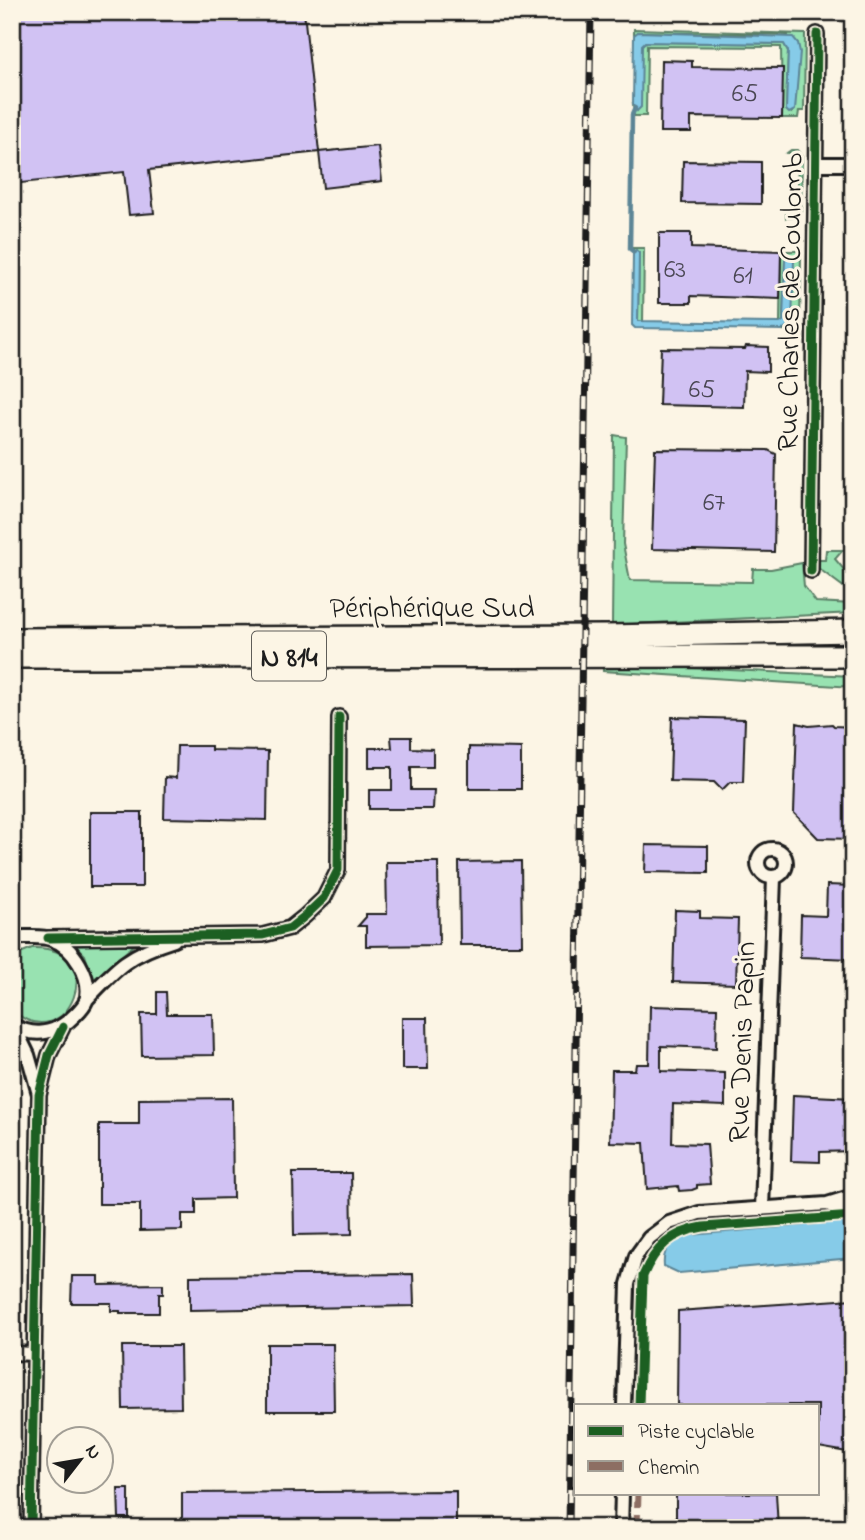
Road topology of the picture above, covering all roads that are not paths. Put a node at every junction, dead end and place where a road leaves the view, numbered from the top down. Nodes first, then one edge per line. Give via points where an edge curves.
1 (817, 34) dead end
2 (816, 164) junction
3 (853, 164) edge
4 (811, 571) dead end
5 (853, 631) edge
6 (12, 639) edge
7 (853, 656) edge
8 (12, 657) edge
9 (339, 717) dead end
10 (774, 878) dead end
11 (187, 936) junction
12 (12, 937) edge
13 (29, 938) junction
14 (48, 938) junction
15 (12, 948) edge
16 (86, 1000) junction
17 (13, 1025) edge
18 (63, 1027) junction
19 (39, 1095) junction
20 (853, 1196) edge
21 (827, 1204) junction
22 (853, 1207) edge
23 (762, 1209) junction
24 (12, 1353) edge
25 (34, 1354) junction
26 (625, 1404) edge
27 (622, 1494) edge
28 (31, 1528) edge
29 (621, 1528) edge

1 - 2 street, Rue Charles de Coulomb
2 - 3 street, Rue Charles de Coulomb
2 - 4 street, Rue Charles de Coulomb
5 - 6 highway, Périphérique Sud / N 814
7 - 8 highway, Périphérique Sud / N 814
9 - 11 street via 338,870 324,898 290,928 263,935
10 - 23 street, Rue Denis Papin
11 - 14 street
11 - 16 street via 145,949 117,967
12 - 13 street
13 - 14 street
13 - 15 street
14 - 16 street via 60,943 79,963
16 - 18 street
17 - 18 street via 33,1033
17 - 19 street via 28,1055
18 - 19 street
19 - 25 street
20 - 21 street
21 - 22 street
21 - 23 street
23 - 26 street via 678,1219 658,1230 642,1247 628,1284
24 - 25 street
25 - 28 street
27 - 29 street

